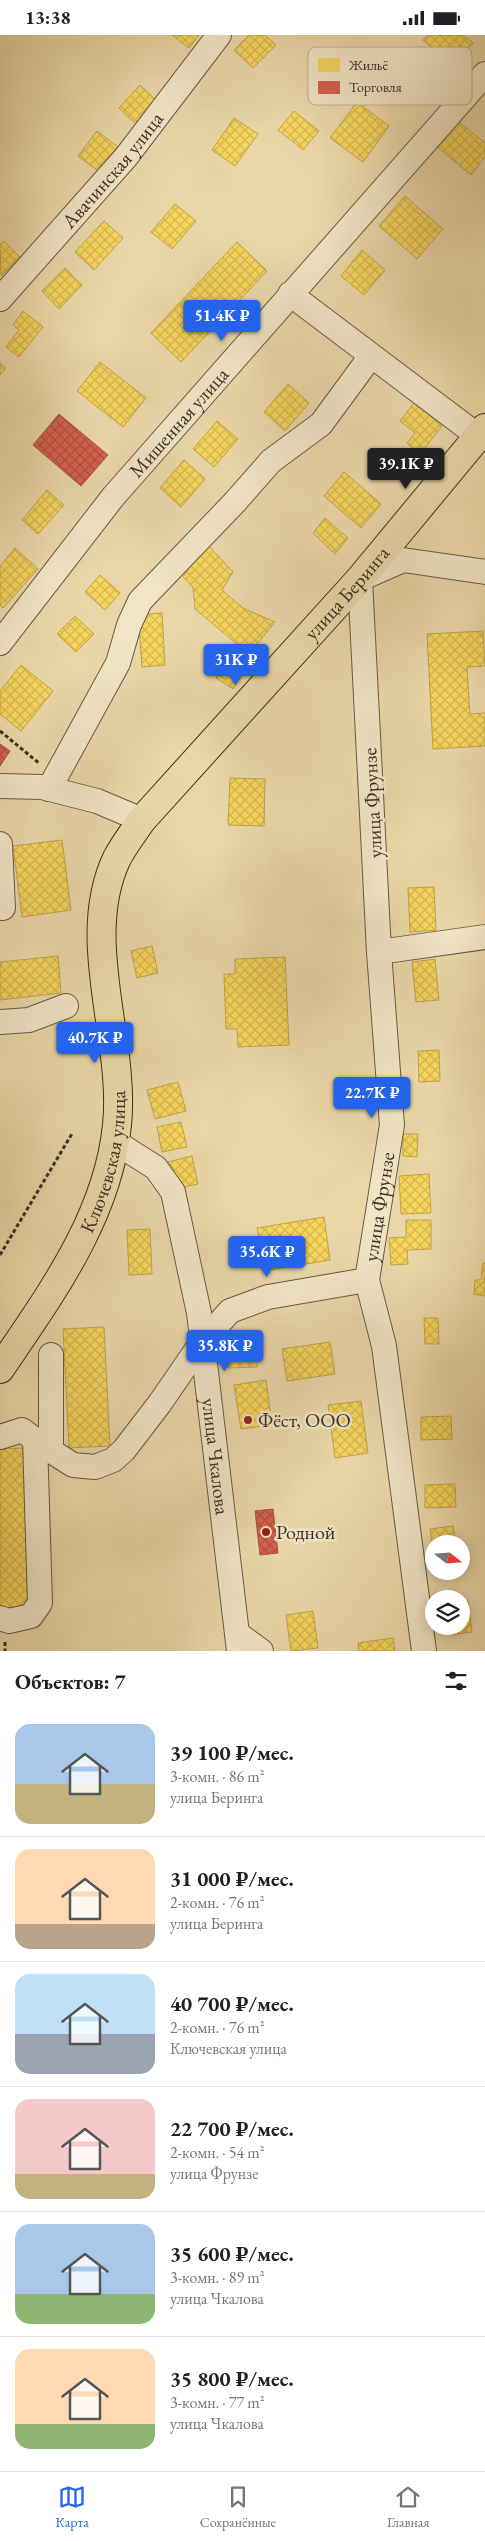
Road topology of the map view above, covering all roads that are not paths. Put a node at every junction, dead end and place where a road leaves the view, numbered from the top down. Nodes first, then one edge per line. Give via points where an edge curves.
1 (219, 35) edge
2 (485, 74) edge
3 (472, 89) edge
4 (458, 105) edge
5 (290, 294) junction
6 (0, 299) edge
7 (371, 356) junction
8 (482, 432) edge
9 (485, 572) edge
10 (360, 579) junction
11 (0, 643) edge
12 (47, 777) junction
13 (0, 786) edge
14 (142, 820) junction
15 (0, 844) edge
16 (3, 908) dead end
17 (485, 937) edge
18 (379, 952) junction
19 (66, 1006) dead end
20 (0, 1022) edge
21 (115, 1142) junction
22 (367, 1280) junction
23 (202, 1342) junction
24 (51, 1355) dead end
25 (0, 1369) edge
26 (0, 1437) edge
27 (43, 1446) junction
28 (0, 1618) edge
29 (239, 1643) edge
30 (261, 1651) edge
31 (424, 1651) edge

1 - 6 street, Авачинская улица via 126,157
2 - 3 street, Мишенная улица
4 - 5 street, Мишенная улица
5 - 7 street
5 - 11 street, Мишенная улица via 113,497
7 - 8 street
7 - 12 street via 321,424 271,461 236,503 140,601 118,663
8 - 10 main road, улица Беринга
9 - 10 street via 403,560
10 - 14 main road, улица Беринга
10 - 18 street, улица Фрунзе
12 - 13 street
12 - 14 street
14 - 21 main road, Ключевская улица via 116,860 103,928 118,1085
15 - 16 street
17 - 18 street
18 - 22 street, улица Фрунзе via 392,1125
19 - 20 street via 29,1021
21 - 23 street, улица Чкалова via 156,1168 173,1192 199,1313
21 - 25 main road, Ключевская улица via 96,1206 69,1263
22 - 23 street via 268,1297 230,1311
22 - 31 street, улица Фрунзе via 384,1346
23 - 27 street via 160,1403 113,1460 95,1467 73,1465
23 - 29 street, улица Чкалова
24 - 27 street
26 - 27 street via 22,1430
27 - 28 street via 40,1603 31,1616 9,1621
29 - 30 street

